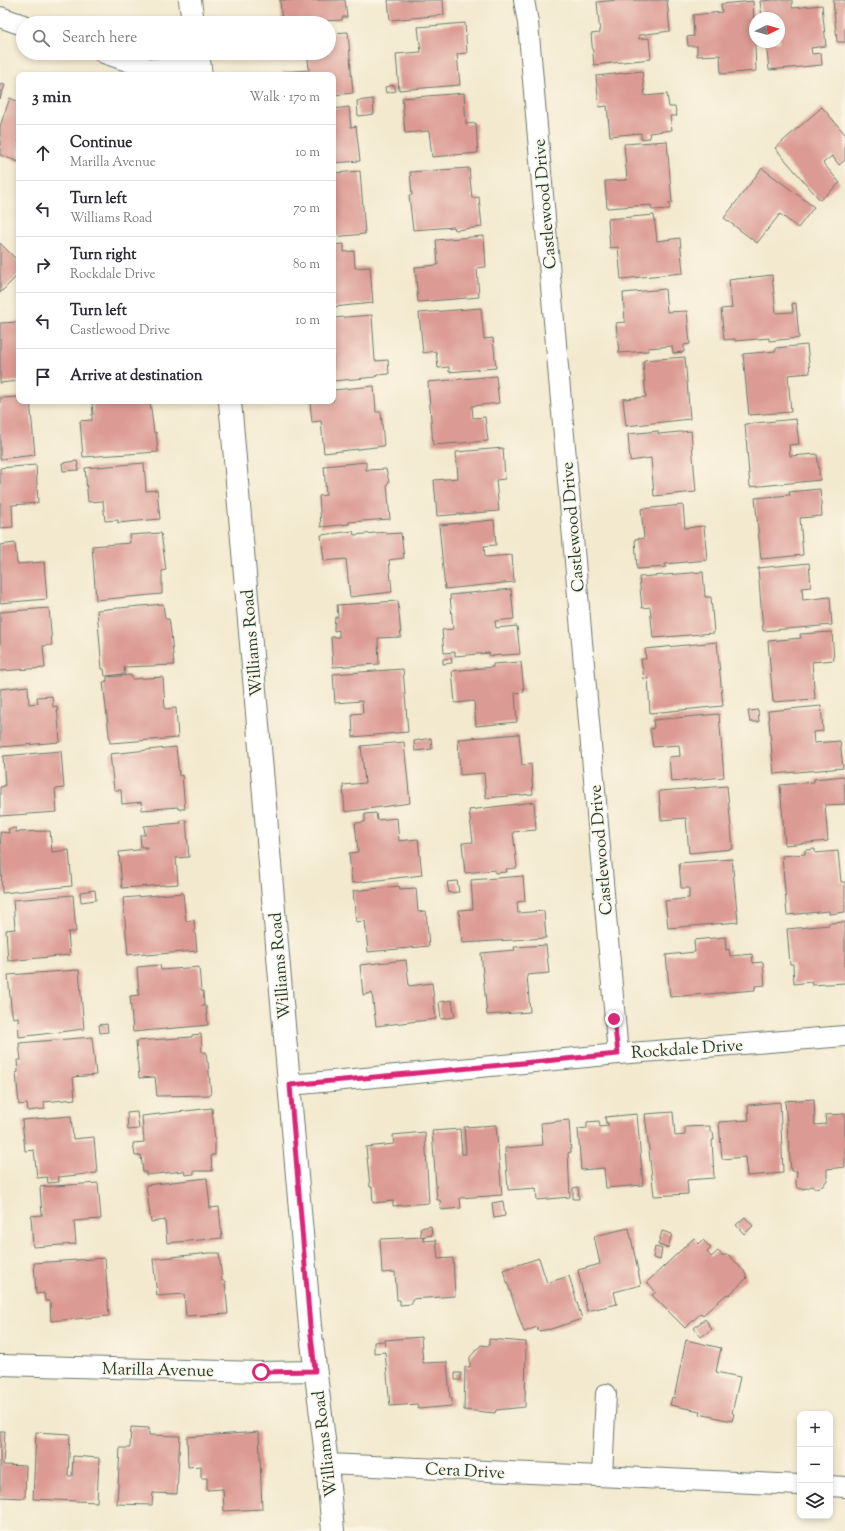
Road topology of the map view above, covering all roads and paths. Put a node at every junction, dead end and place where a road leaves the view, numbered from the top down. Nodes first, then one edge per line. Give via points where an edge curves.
1 (190, 0) edge
2 (524, 0) edge
3 (193, 16) edge
4 (0, 17) edge
5 (16, 23) edge
6 (125, 60) edge
7 (200, 64) edge
8 (230, 404) edge
9 (845, 1036) edge
10 (618, 1054) junction
11 (290, 1085) junction
12 (0, 1365) edge
13 (315, 1371) junction
14 (606, 1394) dead end
15 (327, 1464) junction
16 (602, 1476) junction
17 (797, 1485) edge
18 (833, 1486) edge
19 (845, 1487) edge
20 (333, 1531) edge

1 - 3 street
2 - 10 street, Castlewood Drive
4 - 5 street
6 - 7 street via 151,69
8 - 11 street, Williams Road
9 - 10 street, Rockdale Drive
10 - 11 street, Rockdale Drive
11 - 13 street, Williams Road
12 - 13 street, Marilla Avenue via 261,1372
13 - 15 street, Williams Road
14 - 16 street
15 - 16 street, Cera Drive
15 - 20 street, Williams Road
16 - 17 street, Cera Drive
18 - 19 street

